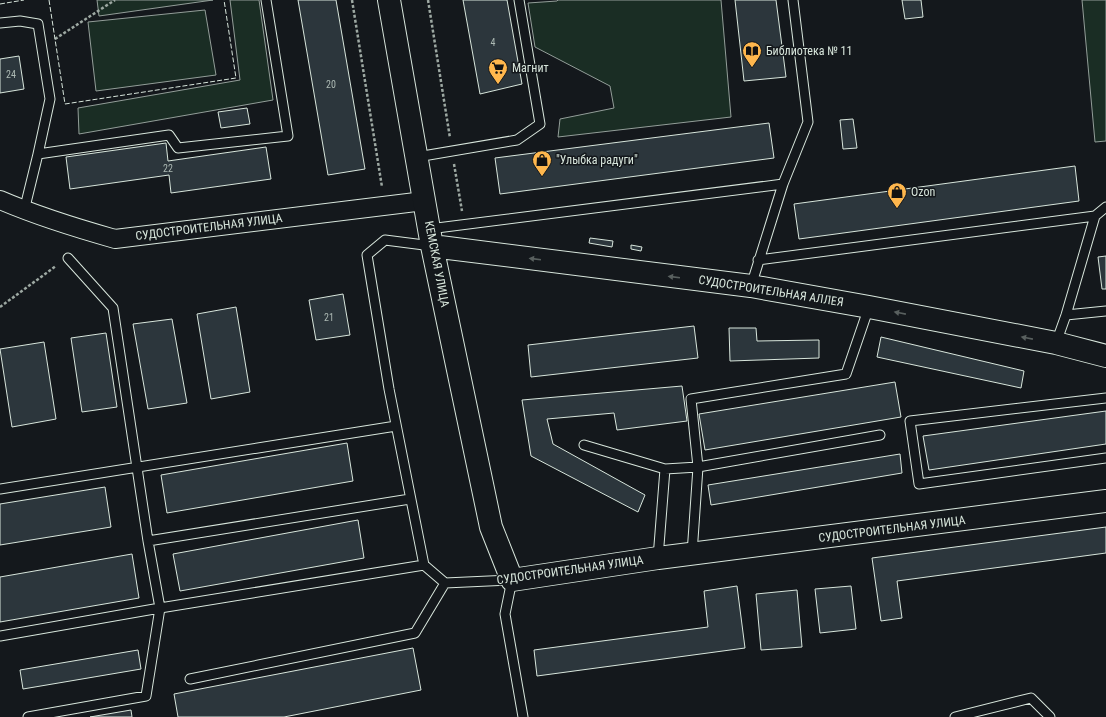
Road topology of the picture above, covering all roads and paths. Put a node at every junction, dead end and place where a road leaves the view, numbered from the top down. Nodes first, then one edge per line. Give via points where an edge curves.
1 (114, 0) edge
2 (266, 0) edge
3 (352, 0) edge
4 (389, 0) edge
5 (428, 0) edge
6 (519, 0) edge
7 (794, 0) edge
8 (0, 23) edge
9 (42, 49) junction
10 (452, 151) junction
11 (38, 154) junction
12 (417, 157) junction
13 (783, 184) junction
14 (0, 200) edge
15 (424, 201) junction
16 (385, 206) junction
17 (1106, 207) edge
18 (24, 210) junction
19 (1095, 216) junction
20 (464, 225) junction
21 (431, 238) junction
22 (68, 258) joint
23 (758, 260) junction
24 (751, 286) junction
25 (869, 306) junction
26 (0, 307) edge
27 (1106, 311) edge
28 (1066, 315) junction
29 (1056, 343) junction
30 (1106, 356) edge
31 (1106, 398) edge
32 (396, 426) junction
33 (880, 435) dead end
34 (584, 445) dead end
35 (1106, 458) edge
36 (137, 467) junction
37 (698, 467) junction
38 (666, 468) junction
39 (0, 490) edge
40 (410, 499) junction
41 (1106, 501) edge
42 (148, 541) junction
43 (692, 554) junction
44 (658, 558) junction
45 (424, 565) junction
46 (512, 580) junction
47 (444, 583) junction
48 (160, 608) junction
49 (0, 636) edge
50 (190, 679) dead end
51 (28, 717) edge
52 (523, 717) edge
53 (955, 717) edge
54 (1050, 717) edge

1 - 9 path
2 - 11 lane via 288,136 178,148 170,135
3 - 16 path
4 - 12 street, КЕМСКАЯ УЛИЦА
5 - 10 path
6 - 10 lane via 540,124 517,140
7 - 13 lane via 808,122
8 - 9 lane via 20,21 38,24
9 - 11 lane via 50,99
10 - 12 lane
10 - 20 path
11 - 18 lane
12 - 15 street, КЕМСКАЯ УЛИЦА
13 - 20 lane
13 - 23 lane
14 - 18 street, СУДОСТРОИТЕЛЬНАЯ УЛИЦА
15 - 16 street, СУДОСТРОИТЕЛЬНАЯ УЛИЦА
15 - 21 street, КЕМСКАЯ УЛИЦА
16 - 18 street, СУДОСТРОИТЕЛЬНАЯ УЛИЦА via 115,239
17 - 19 lane
19 - 23 lane
19 - 28 lane
20 - 21 lane
24 -> 21 street, СУДОСТРОИТЕЛЬНАЯ АЛЛЕЯ
21 - 32 lane via 385,240 367,256
21 - 46 street, КЕМСКАЯ УЛИЦА via 491,527
22 - 26 path
22 - 36 lane via 113,308
23 - 24 lane
24 - 25 street, СУДОСТРОИТЕЛЬНАЯ АЛЛЕЯ
29 -> 25 street, СУДОСТРОИТЕЛЬНАЯ АЛЛЕЯ
25 - 37 lane via 846,374 691,399
27 - 28 lane
28 - 29 lane
29 - 30 street, СУДОСТРОИТЕЛЬНАЯ АЛЛЕЯ
31 - 35 lane via 910,420 919,484
32 - 36 lane
32 - 40 lane
33 - 37 lane
34 - 38 lane
36 - 39 lane
36 - 42 lane
37 - 38 lane
37 - 43 lane
38 - 44 lane
40 - 42 lane
40 - 45 lane
41 - 43 street, СУДОСТРОИТЕЛЬНАЯ УЛИЦА
42 - 48 lane
43 - 44 street, СУДОСТРОИТЕЛЬНАЯ УЛИЦА
44 - 46 street, СУДОСТРОИТЕЛЬНАЯ УЛИЦА
45 - 47 lane
45 - 48 lane
46 - 47 lane, СУДОСТРОИТЕЛЬНАЯ УЛИЦА
46 - 52 lane via 506,614
47 - 50 lane via 415,633
48 - 49 lane
48 - 51 lane via 146,696
53 - 54 lane via 1031,698

